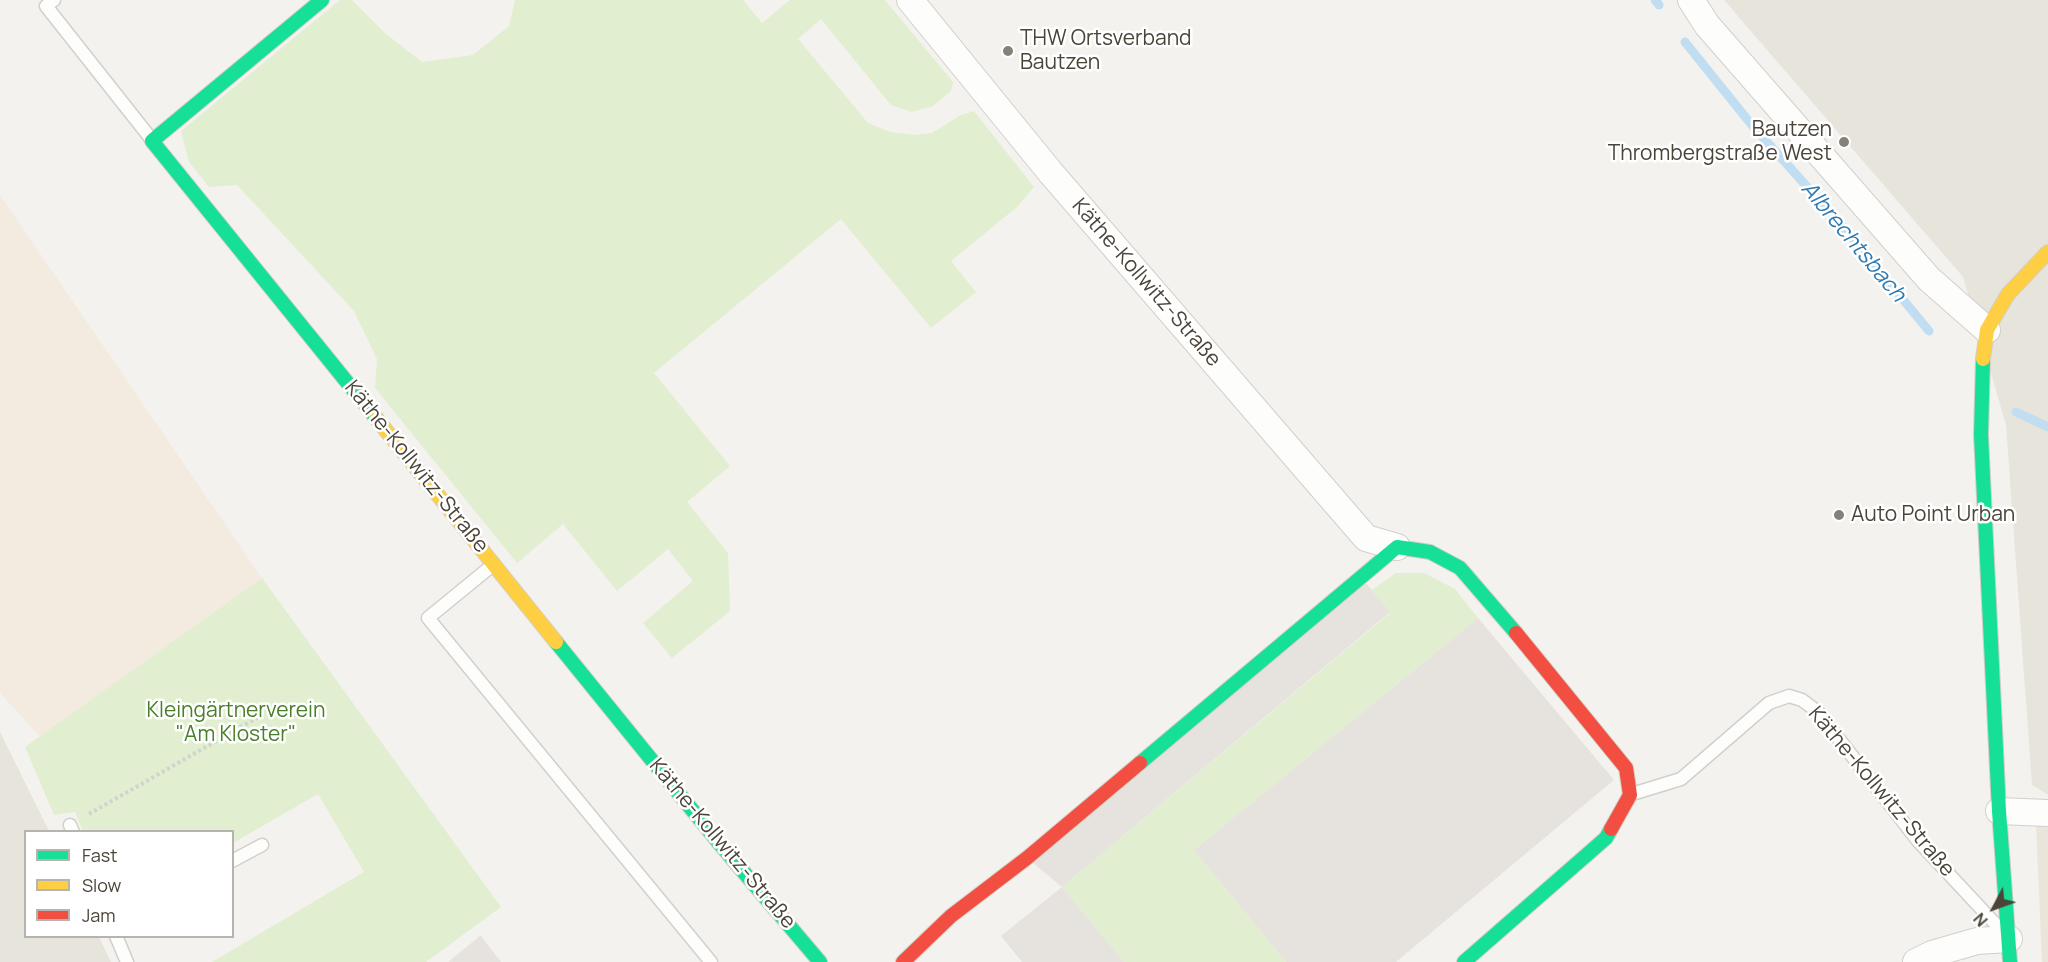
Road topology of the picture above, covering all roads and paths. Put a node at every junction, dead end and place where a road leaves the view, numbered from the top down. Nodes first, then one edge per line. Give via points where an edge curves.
1 (54, 0) edge
2 (322, 0) edge
3 (910, 0) edge
4 (1691, 0) edge
5 (153, 141) junction
6 (2048, 252) edge
7 (1987, 330) junction
8 (1397, 547) junction
9 (494, 564) junction
10 (281, 704) dead end
11 (1630, 795) junction
12 (1999, 811) junction
13 (2048, 813) edge
14 (71, 828) edge
15 (262, 845) dead end
16 (234, 860) edge
17 (117, 938) edge
18 (2009, 950) edge
19 (127, 962) edge
20 (711, 962) edge
21 (820, 962) edge
22 (903, 962) edge
23 (1464, 962) edge
24 (1916, 962) edge

1 - 5 lane via 46,6
2 - 5 street
3 - 8 street, Käthe-Kollwitz-Straße via 1050,173 1366,538
4 - 7 street via 1707,25 1929,279
5 - 9 street, Käthe-Kollwitz-Straße
6 - 7 street via 2008,294
7 - 12 street via 1981,435
8 - 11 street, Käthe-Kollwitz-Straße via 1430,552 1460,567 1626,768
8 - 22 street via 1028,858 951,916
9 - 20 lane via 428,618
9 - 21 street, Käthe-Kollwitz-Straße
10 - 14 path
11 - 18 lane, Käthe-Kollwitz-Straße via 1681,778 1769,703 1789,696 1802,700 1818,712
11 - 23 street via 1606,838
12 - 13 street
12 - 18 street
15 - 16 lane
17 - 19 lane
18 - 24 street via 1977,942

